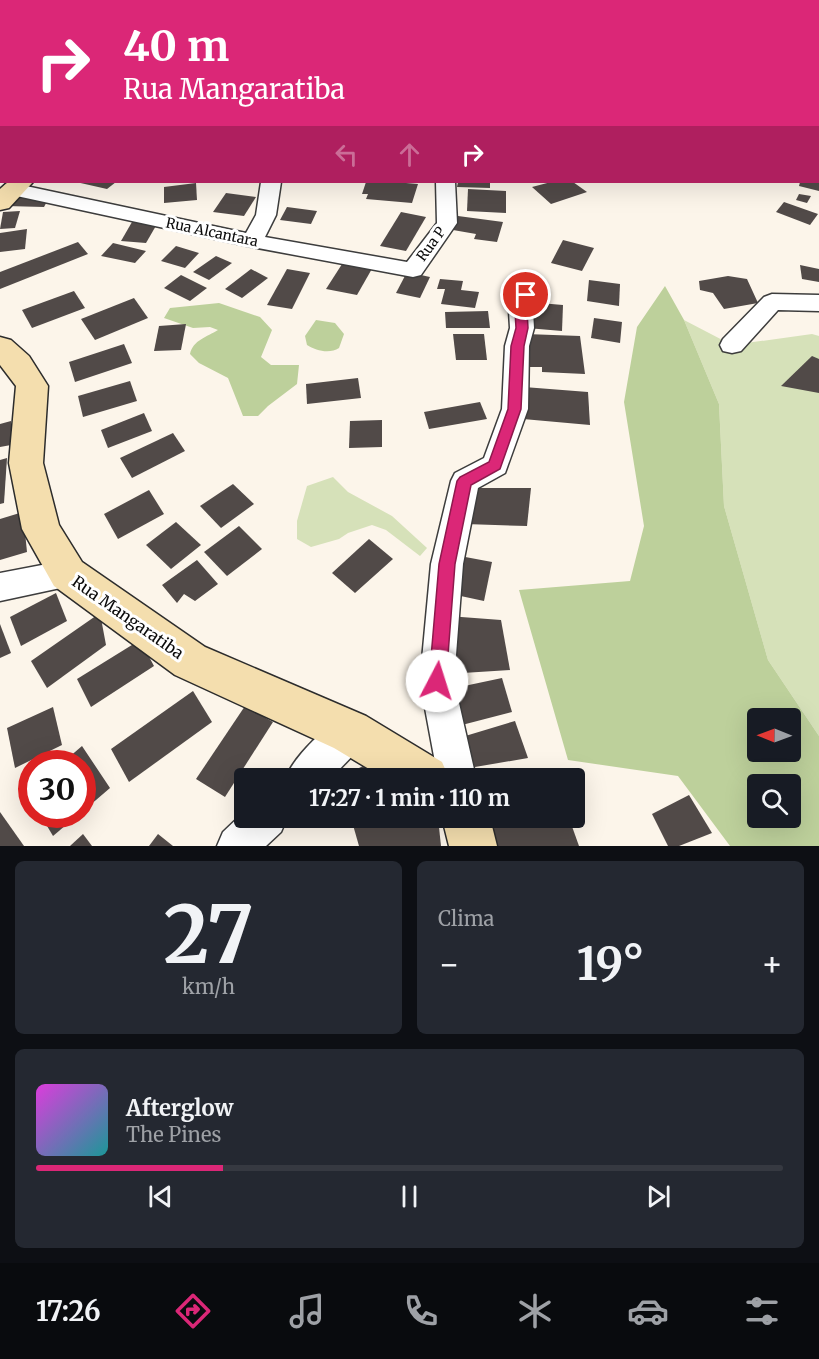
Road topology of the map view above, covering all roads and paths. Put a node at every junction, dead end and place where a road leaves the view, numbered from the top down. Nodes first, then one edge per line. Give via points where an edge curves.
1 (272, 183) edge
2 (445, 183) edge
3 (11, 191) edge
4 (252, 241) junction
5 (413, 270) joint
6 (526, 295) dead end
7 (819, 303) edge
8 (732, 345) dead end
9 (0, 347) edge
10 (68, 574) junction
11 (0, 588) edge
12 (350, 732) junction
13 (315, 768) edge
14 (409, 768) edge
15 (454, 768) edge
16 (256, 828) edge
17 (468, 828) edge
18 (237, 846) edge
19 (473, 846) edge

1 - 4 street via 266,215
2 - 5 street, Rua P via 447,223
3 - 4 street, Rua Alcantara
4 - 5 street, Rua Alcantara
6 - 15 street via 517,346 515,409 495,465 465,481 447,564 437,681
7 - 8 street via 772,303
9 - 10 main road, Rua Mangaratiba via 18,364 32,386 26,463 41,529
10 - 11 street
10 - 12 main road, Rua Mangaratiba via 190,661
12 - 13 street
12 - 14 main road, Rua Mangaratiba
16 - 18 street
17 - 19 main road

